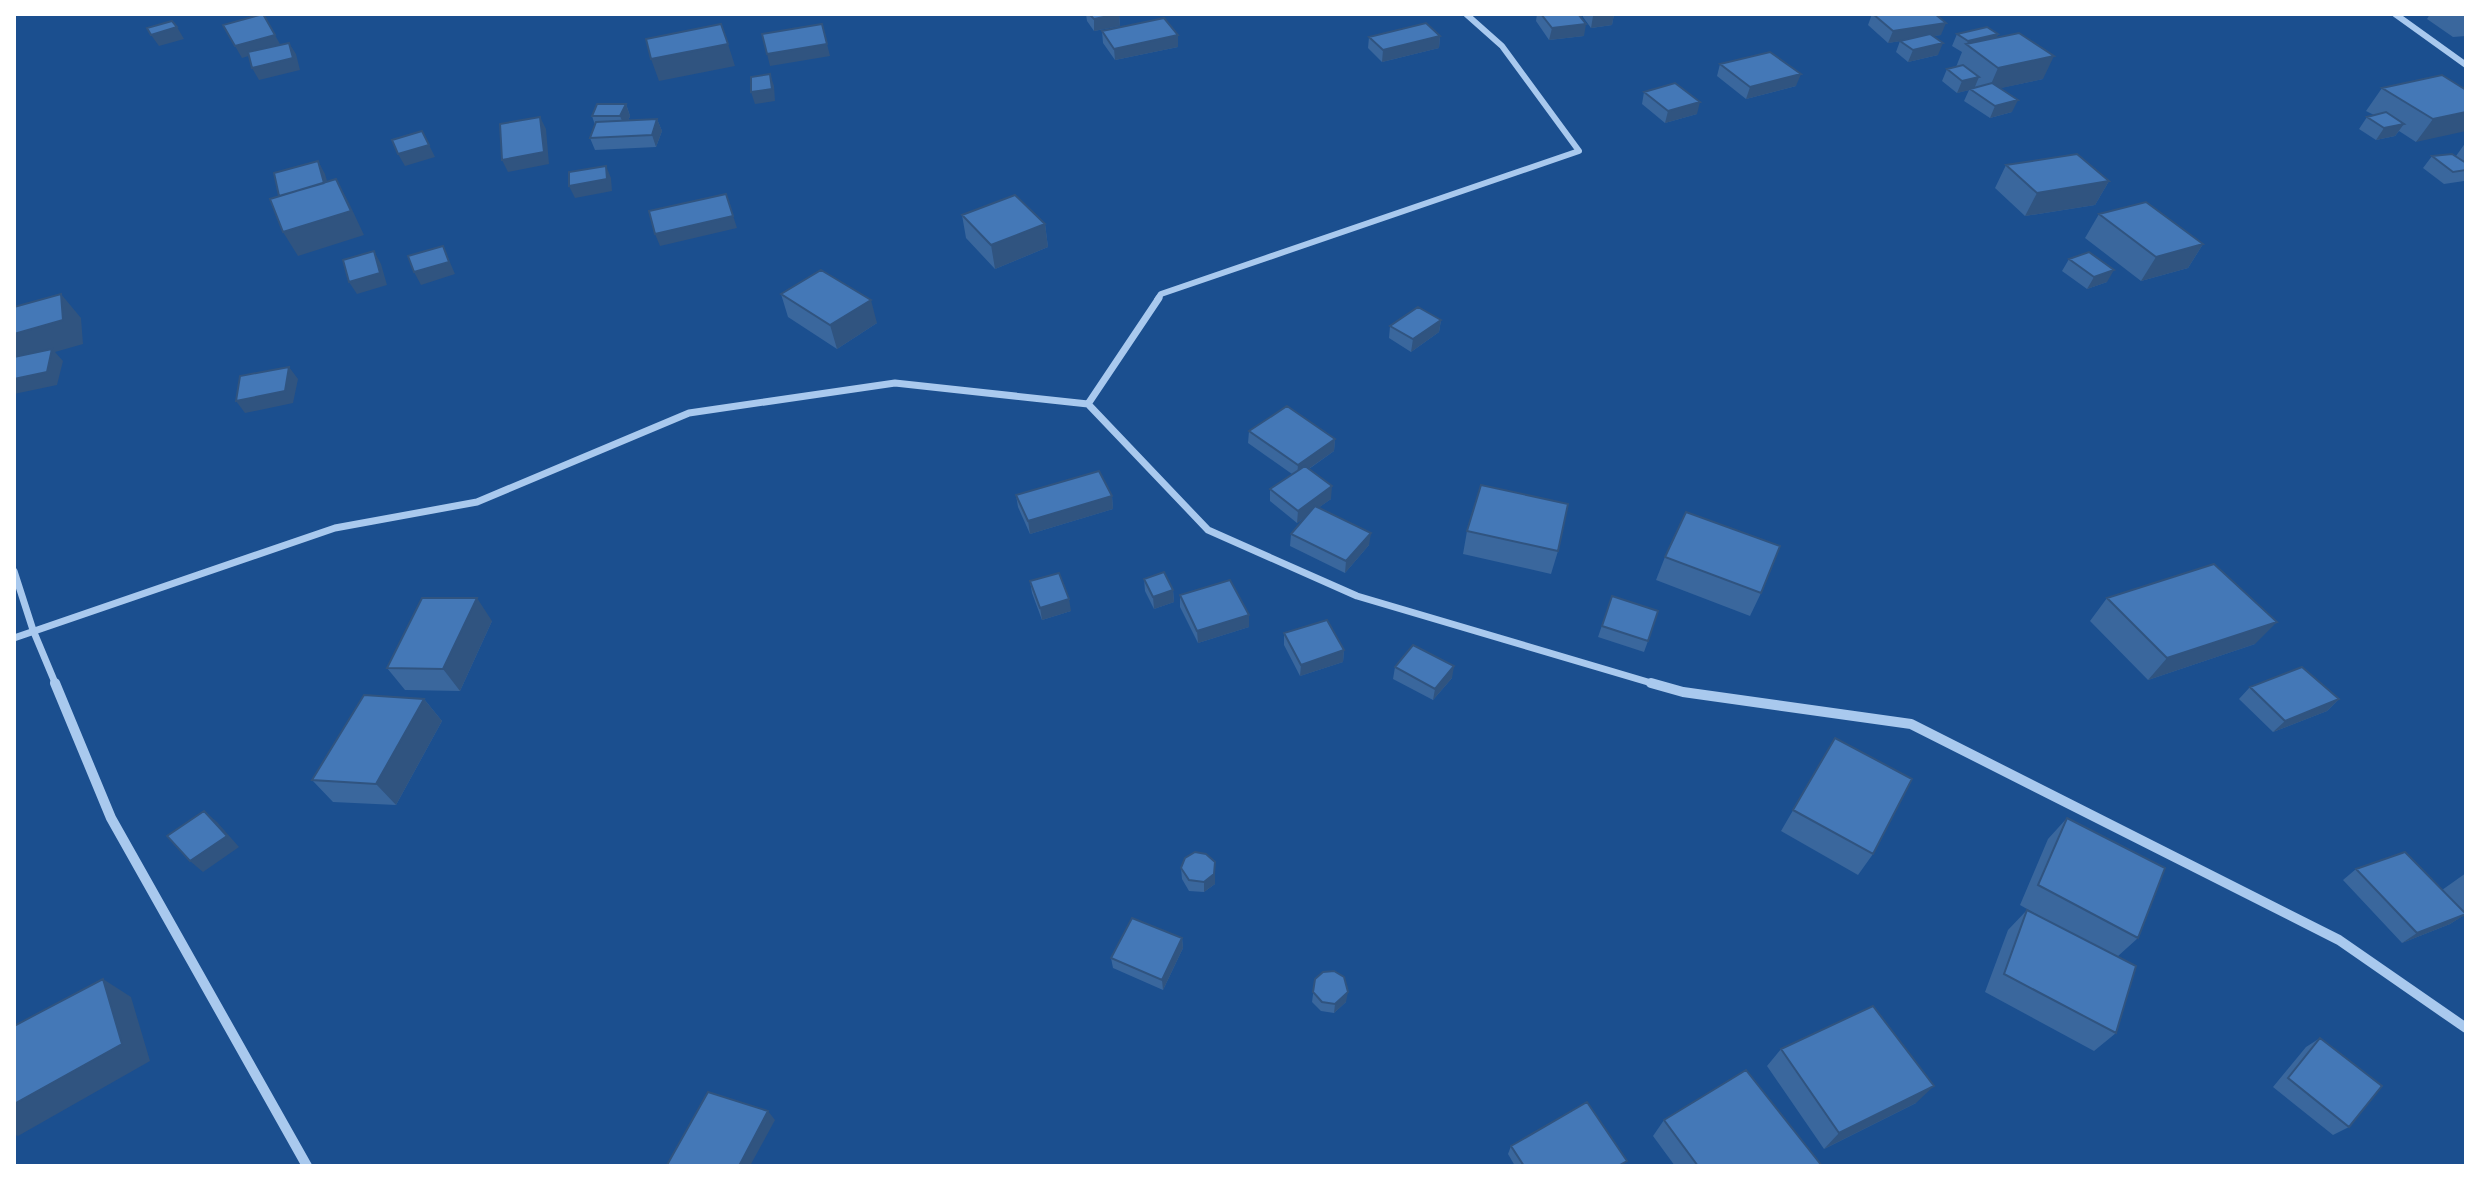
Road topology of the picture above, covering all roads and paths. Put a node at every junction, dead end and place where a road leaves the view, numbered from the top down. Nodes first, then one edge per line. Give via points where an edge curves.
1 (1466, 14) edge
2 (2395, 14) edge
3 (2466, 65) edge
4 (1088, 404) junction
5 (14, 571) edge
6 (33, 630) junction
7 (14, 638) edge
8 (2466, 1028) edge
9 (307, 1166) edge

1 - 4 street via 1502,46 1579,151 1161,294
2 - 3 street
4 - 6 street via 895,383 689,413 477,502 335,528
4 - 8 street via 1208,530 1357,596 1683,692 1911,724 2339,940
5 - 6 street
6 - 7 street
6 - 9 street via 111,818

